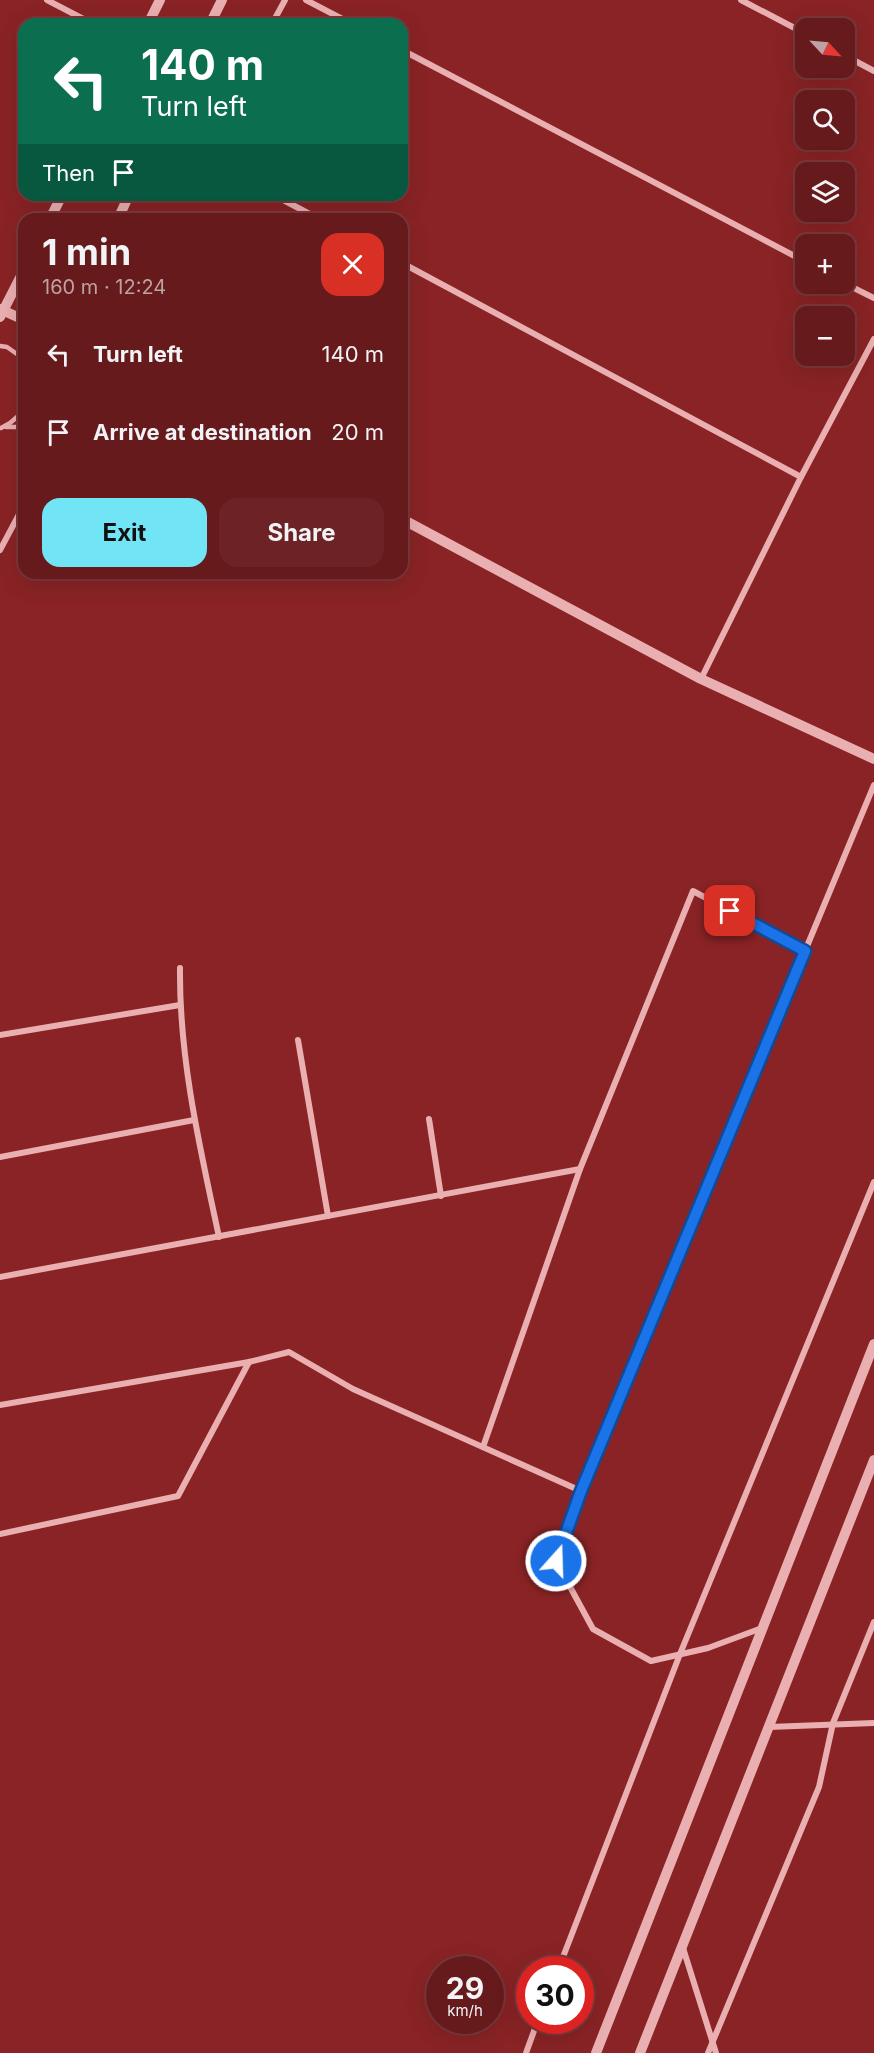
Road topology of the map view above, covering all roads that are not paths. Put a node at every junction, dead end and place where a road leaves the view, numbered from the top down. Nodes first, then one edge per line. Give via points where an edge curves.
1 (47, 0) edge
2 (160, 0) edge
3 (222, 0) edge
4 (285, 0) edge
5 (306, 0) edge
6 (741, 0) edge
7 (82, 18) edge
8 (151, 18) edge
9 (213, 18) edge
10 (275, 18) edge
11 (340, 18) edge
12 (795, 28) edge
13 (408, 53) edge
14 (855, 61) edge
15 (874, 71) edge
16 (285, 201) edge
17 (308, 213) edge
18 (795, 256) edge
19 (408, 266) edge
20 (18, 281) edge
21 (855, 288) edge
22 (874, 298) edge
23 (1, 312) edge
24 (18, 318) edge
25 (874, 339) edge
26 (0, 346) edge
27 (18, 354) edge
28 (18, 416) edge
29 (18, 427) edge
30 (1, 428) edge
31 (801, 477) junction
32 (18, 516) edge
33 (408, 522) edge
34 (0, 550) edge
35 (701, 679) junction
36 (874, 759) edge
37 (874, 785) edge
38 (805, 951) junction
39 (180, 968) dead end
40 (180, 1005) junction
41 (0, 1035) edge
42 (298, 1040) dead end
43 (429, 1119) dead end
44 (194, 1120) junction
45 (0, 1157) edge
46 (580, 1169) junction
47 (874, 1182) edge
48 (441, 1196) junction
49 (328, 1216) junction
50 (219, 1237) junction
51 (0, 1277) edge
52 (874, 1344) edge
53 (249, 1362) junction
54 (0, 1406) edge
55 (483, 1447) junction
56 (874, 1460) edge
57 (581, 1491) junction
58 (0, 1534) edge
59 (874, 1622) edge
60 (763, 1627) junction
61 (680, 1654) junction
62 (833, 1723) junction
63 (874, 1723) edge
64 (769, 1727) junction
65 (683, 1945) junction
66 (563, 1956) edge
67 (533, 2034) edge
68 (713, 2040) junction
69 (526, 2053) edge
70 (596, 2053) edge
71 (640, 2053) edge
72 (708, 2053) edge
73 (716, 2053) edge

1 - 7 street
2 - 8 street
3 - 9 street
4 - 10 street
5 - 11 street
6 - 12 street
13 - 18 street
14 - 15 street
16 - 17 street
19 - 31 street
20 - 23 street
21 - 22 street
23 - 24 street
25 - 31 street
26 - 27 lane
28 - 30 lane
29 - 30 lane
31 - 35 street
32 - 34 street
33 - 35 street
35 - 36 street
37 - 38 street
38 - 46 street via 693,891
38 - 57 street
39 - 40 street
40 - 41 street
40 - 44 street
42 - 49 street
43 - 48 street
44 - 45 street
44 - 50 street
46 - 48 street
46 - 55 street
47 - 61 street
48 - 49 street
49 - 50 street
50 - 51 street
52 - 60 street
53 - 54 street
53 - 55 street via 289,1352 353,1389
53 - 58 street via 178,1496
55 - 57 street
56 - 64 street
57 - 61 street via 556,1561 593,1629 651,1661
59 - 62 street
60 - 61 street
60 - 70 street
61 - 66 street
62 - 63 street
62 - 64 street
62 - 68 street via 819,1787
64 - 65 street
65 - 68 street
65 - 71 street
67 - 69 street
68 - 72 street
68 - 73 street

